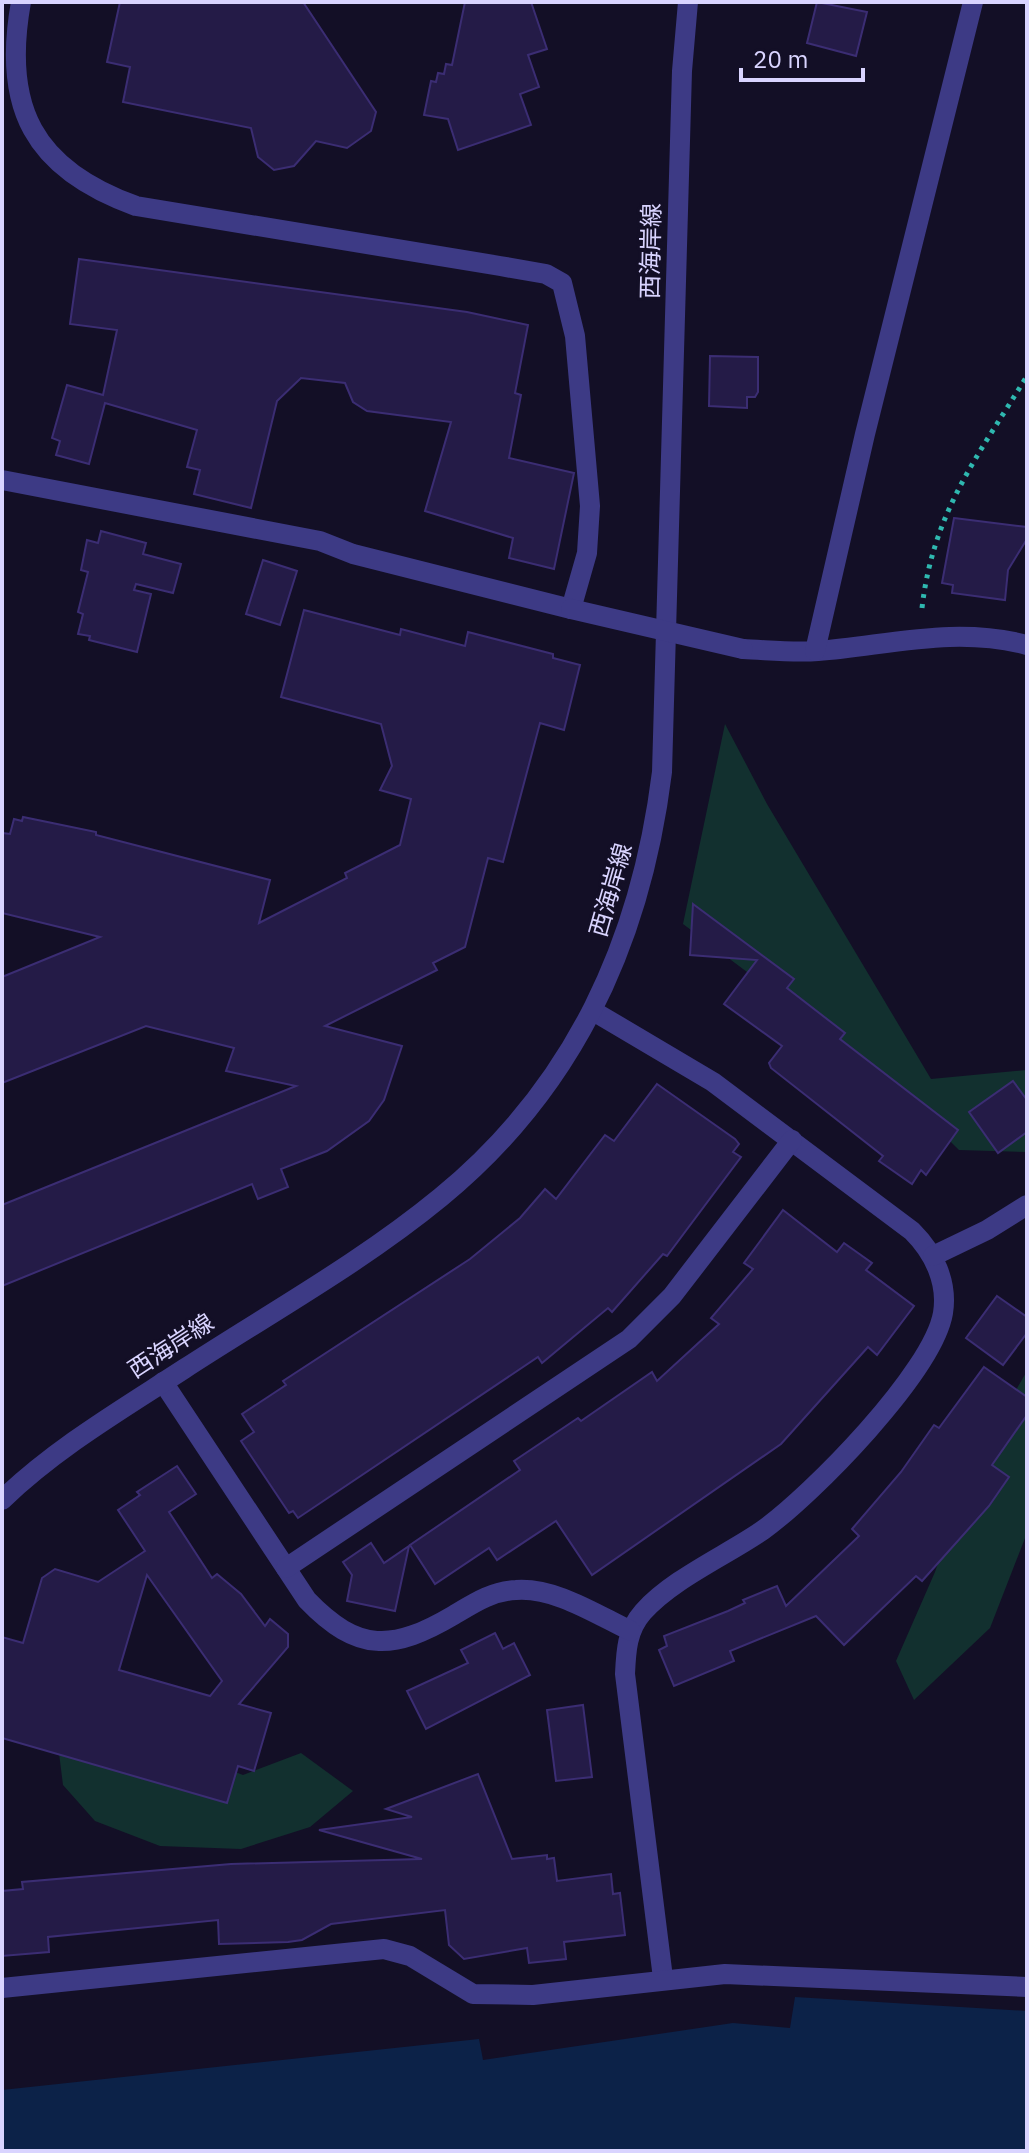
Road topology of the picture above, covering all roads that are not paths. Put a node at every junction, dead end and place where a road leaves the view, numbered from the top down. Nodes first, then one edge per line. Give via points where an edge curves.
1 (21, 2) edge
2 (688, 2) edge
3 (973, 2) edge
4 (2, 480) edge
5 (571, 609) junction
6 (1027, 645) edge
7 (815, 651) junction
8 (593, 1011) junction
9 (792, 1140) junction
10 (1027, 1205) edge
11 (933, 1256) junction
12 (163, 1382) junction
13 (2, 1500) edge
14 (286, 1568) junction
15 (631, 1631) junction
16 (663, 1978) junction
17 (1027, 1987) edge
18 (2, 1988) edge

1 - 5 street via 14,55 22,108 46,150 81,182 136,206 531,271 562,283 575,336 590,506 587,553
2 - 8 street, 西海岸線 via 662,772 633,917
3 - 7 street
4 - 5 street via 320,541
5 - 7 street, bridge via 743,649
6 - 7 street via 992,636 918,637
8 - 9 street via 679,1060
8 - 12 street, 西海岸線 via 525,1113 441,1197
9 - 11 street via 912,1231
9 - 14 street via 672,1296 629,1339
10 - 11 street
11 - 15 street via 944,1302 936,1332 860,1438 811,1492 653,1602
12 - 13 street, 西海岸線 via 56,1454
12 - 14 street
14 - 15 street via 331,1626 371,1641 416,1635 497,1592 519,1589 545,1593
15 - 16 street via 625,1674
16 - 17 street via 725,1974
16 - 18 street via 533,1995 473,1994 410,1956 384,1949

